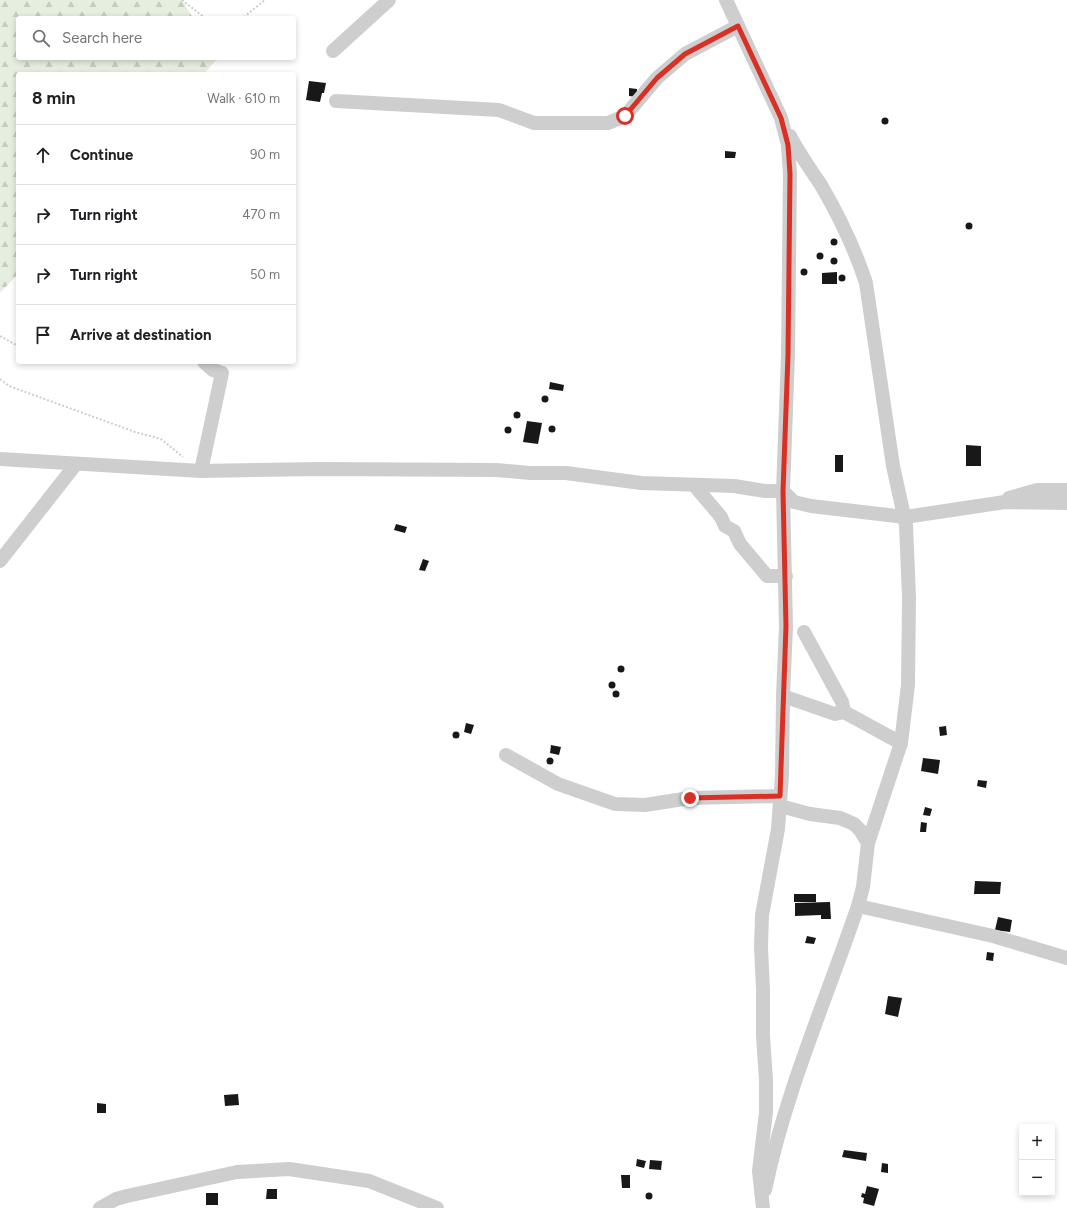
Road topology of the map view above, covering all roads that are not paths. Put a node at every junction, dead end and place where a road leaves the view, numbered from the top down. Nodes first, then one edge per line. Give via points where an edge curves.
1 (389, 0) edge
2 (726, 0) edge
3 (738, 26) junction
4 (332, 50) dead end
5 (336, 101) dead end
6 (781, 118) junction
7 (206, 364) edge
8 (0, 459) edge
9 (76, 464) junction
10 (201, 472) junction
11 (694, 485) junction
12 (1067, 490) edge
13 (783, 491) junction
14 (1067, 503) edge
15 (980, 506) junction
16 (904, 517) junction
17 (0, 561) edge
18 (786, 576) junction
19 (804, 632) dead end
20 (783, 696) junction
21 (844, 712) junction
22 (901, 743) junction
23 (506, 755) dead end
24 (780, 801) junction
25 (868, 843) junction
26 (858, 906) junction
27 (1067, 958) edge
28 (763, 1204) edge
29 (100, 1208) edge
30 (437, 1208) edge

1 - 4 street
2 - 3 street
3 - 5 street via 685,54 657,78 625,116 608,123 534,123 499,110
3 - 6 street
6 - 13 street via 788,145 790,174
6 - 16 street via 799,154 821,185 859,260 866,283 893,466
7 - 10 street via 222,373
8 - 9 street
9 - 10 street
9 - 17 street
10 - 11 street via 478,469
11 - 13 street
11 - 18 street via 721,517 725,526 734,531 740,544 767,576
12 - 15 street via 1037,490
13 - 16 street via 794,502 811,506
13 - 18 street
14 - 15 street via 1005,502
15 - 16 street
16 - 22 street via 909,605 908,685
18 - 20 street
19 - 21 street via 842,702
20 - 21 street via 835,714
20 - 24 street
21 - 22 street
22 - 25 street
23 - 24 street via 558,784 615,804 645,805 690,798
24 - 25 street via 854,824
24 - 28 street via 778,829 762,915 766,1112 759,1170
25 - 26 street
26 - 27 street via 993,936
26 - 28 street via 775,1144
29 - 30 street via 122,1198 218,1175 258,1169 289,1168 369,1180

